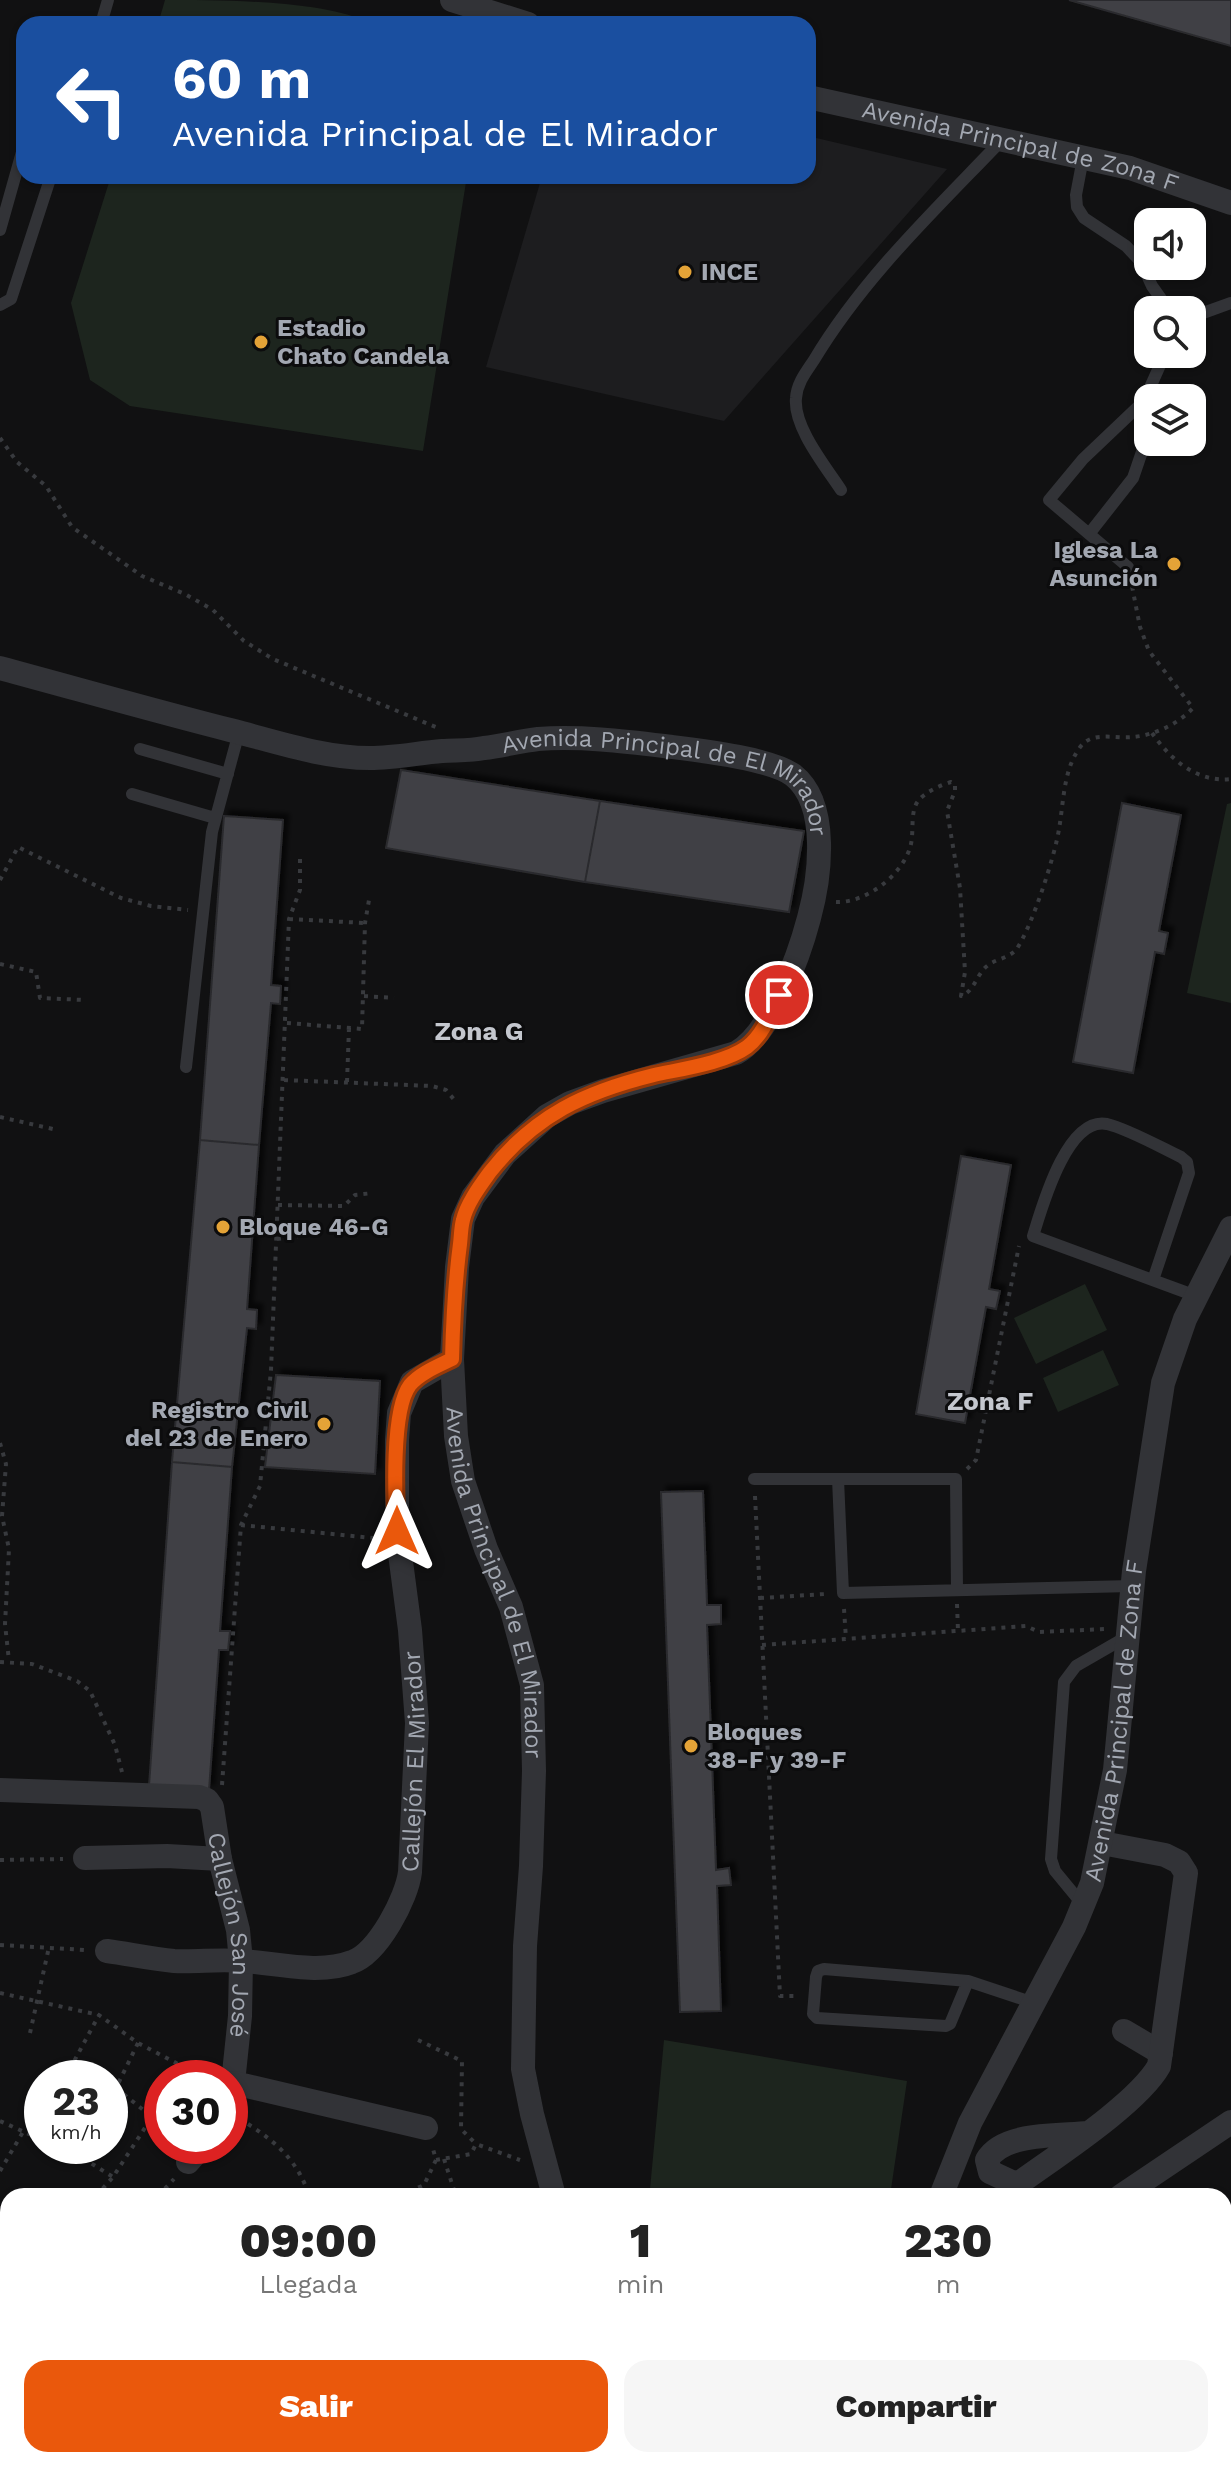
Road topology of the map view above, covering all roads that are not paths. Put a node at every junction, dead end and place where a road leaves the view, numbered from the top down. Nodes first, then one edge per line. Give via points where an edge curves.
1 (452, 0) edge
2 (503, 16) edge
3 (816, 99) edge
4 (1001, 141) junction
5 (1083, 158) junction
6 (16, 173) edge
7 (48, 184) edge
8 (1231, 203) edge
9 (0, 230) edge
10 (1159, 296) edge
11 (1231, 303) edge
12 (0, 305) edge
13 (1206, 312) edge
14 (1134, 411) edge
15 (1141, 456) edge
16 (841, 490) dead end
17 (1089, 534) junction
18 (1128, 567) road end
19 (0, 668) edge
20 (239, 732) junction
21 (140, 749) dead end
22 (228, 774) junction
23 (132, 794) dead end
24 (215, 818) junction
25 (186, 1067) dead end
26 (1231, 1228) edge
27 (1153, 1280) junction
28 (1196, 1296) junction
29 (452, 1359) junction
30 (754, 1479) road end
31 (838, 1479) junction
32 (1132, 1586) junction
33 (957, 1590) junction
34 (1128, 1632) junction
35 (0, 1790) edge
36 (1102, 1843) junction
37 (85, 1858) road end
38 (220, 1859) junction
39 (1083, 1905) junction
40 (107, 1951) road end
41 (241, 1961) junction
42 (968, 1981) junction
43 (1034, 2003) junction
44 (1124, 2031) dead end
45 (1161, 2053) junction
46 (231, 2060) edge
47 (248, 2086) edge
48 (1231, 2122) edge
49 (426, 2128) dead end
50 (1088, 2133) dead end
51 (552, 2188) edge
52 (944, 2188) edge
53 (1134, 2188) edge

1 - 2 street
3 - 4 street, Avenida Principal de Zona F
4 - 5 street, Avenida Principal de Zona F
4 - 16 lane via 864,288 799,384 796,412 801,426
5 - 8 street, Avenida Principal de Zona F via 1130,168
5 - 10 lane via 1077,207 1141,262
6 - 9 lane
7 - 12 lane via 11,299
11 - 13 lane
14 - 17 lane via 1049,500
15 - 17 lane via 1133,478
17 - 18 lane
19 - 20 street, Avenida Principal de El Mirador
20 - 22 lane
20 - 29 street, Avenida Principal de El Mirador via 370,758 537,739 680,748 791,773 813,801 819,839 814,901 769,1017 748,1046 570,1103 505,1154 463,1219
21 - 22 lane
22 - 24 lane
23 - 24 lane
24 - 25 lane
26 - 28 street, Avenida Principal de Zona F
27 - 27 lane via 1033,1236 1066,1151 1092,1124 1107,1124 1187,1162 1189,1173
27 - 28 lane
28 - 32 street, Avenida Principal de Zona F via 1163,1383
29 - 41 street, Callejón El Mirador via 412,1382 399,1413 395,1504 416,1698 408,1889 370,1950 351,1963 308,1967
29 - 51 street, Avenida Principal de El Mirador via 463,1481 511,1607 532,1685 534,1771 523,2069
30 - 31 lane
31 - 33 lane via 843,1593
31 - 33 lane via 956,1479
32 - 33 lane
32 - 34 street, Avenida Principal de Zona F
34 - 36 street, Avenida Principal de Zona F
34 - 39 lane via 1076,1666 1064,1682 1051,1859
35 - 38 street, Callejón San José via 199,1797 212,1809
36 - 39 street, Avenida Principal de Zona F
36 - 45 street via 1165,1855 1186,1873
37 - 38 street
38 - 41 street, Callejón San José
39 - 43 street, Avenida Principal de Zona F
40 - 41 street, Callejón El Mirador via 173,1961
41 - 46 street, Callejón San José via 240,2016
42 - 42 lane via 946,2026 813,2014 818,1971 824,1969
42 - 43 lane
43 - 52 street, Avenida Principal de Zona F via 970,2123
44 - 45 street
45 - 50 street via 1153,2076
47 - 49 street
48 - 53 street

